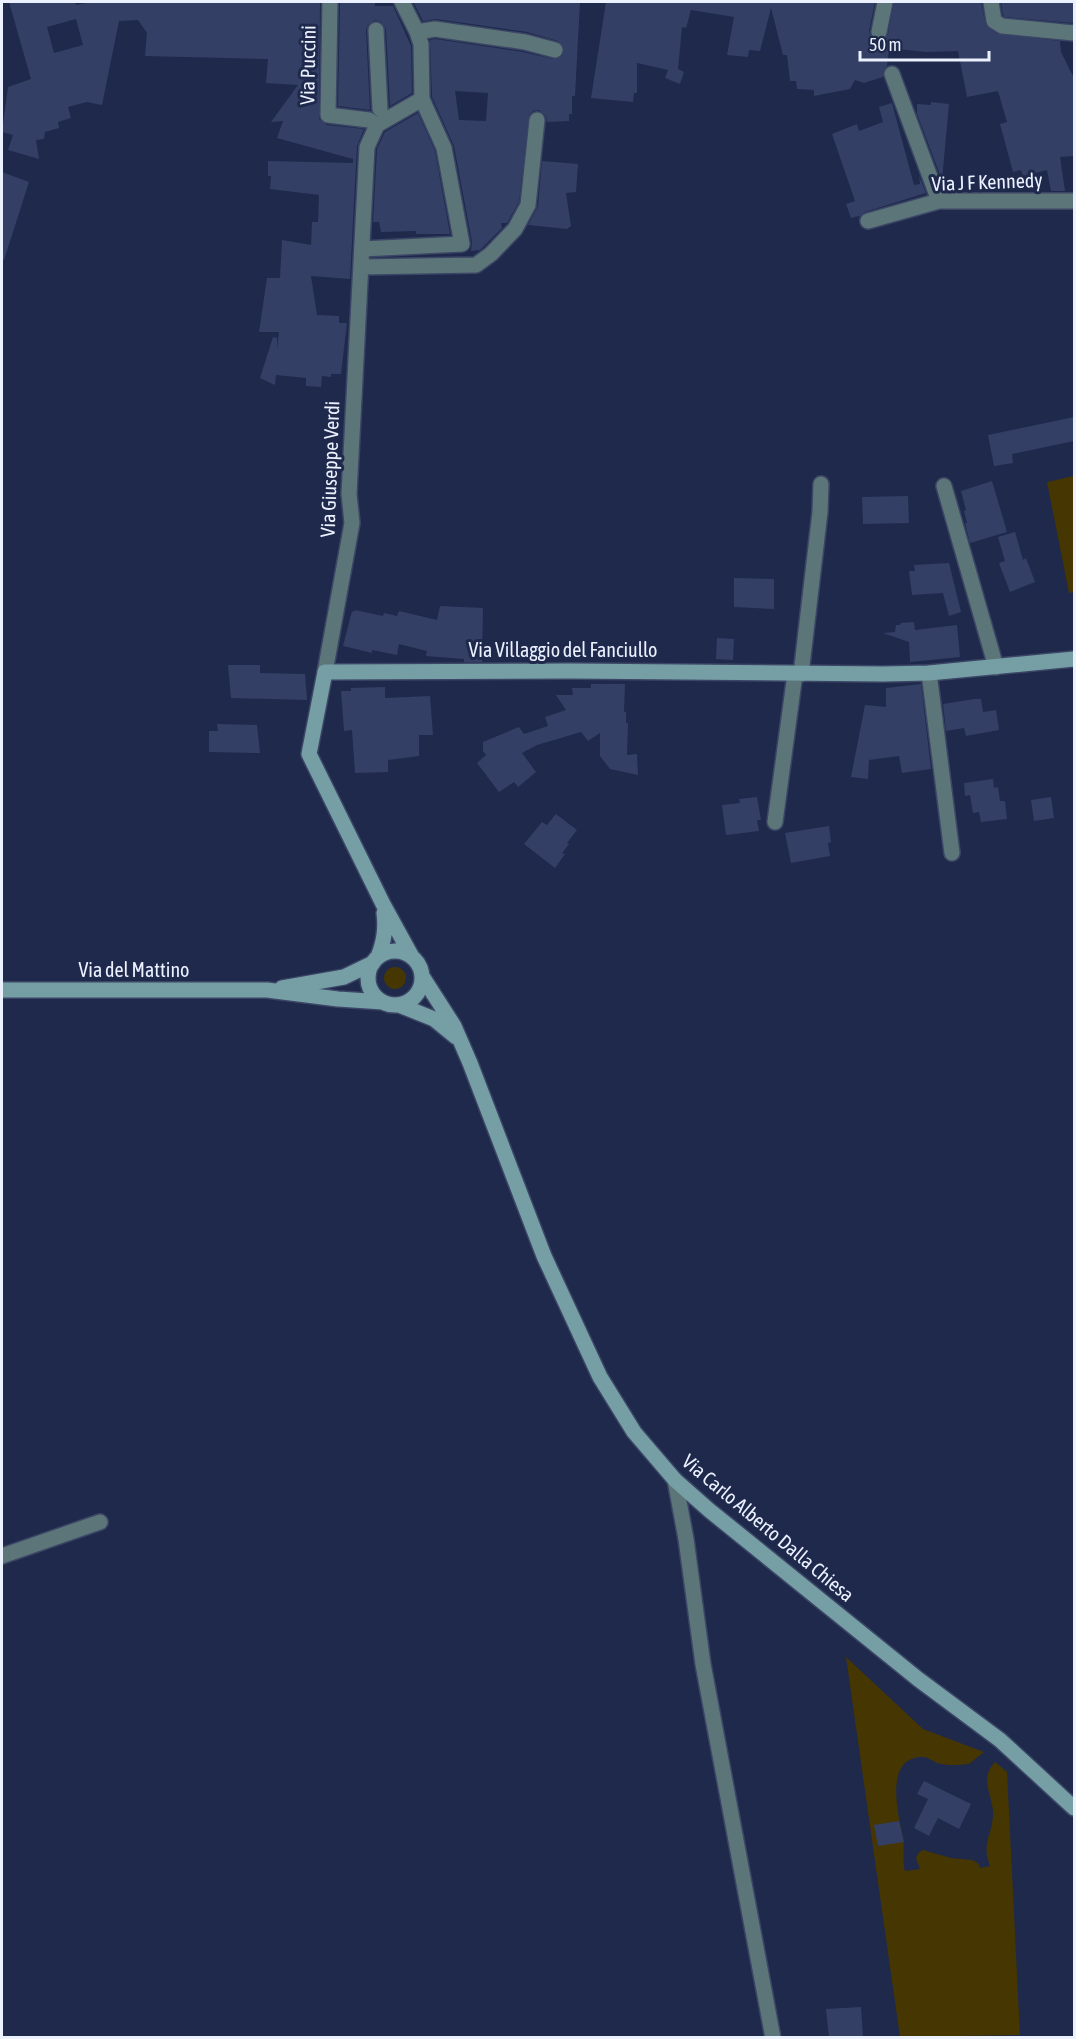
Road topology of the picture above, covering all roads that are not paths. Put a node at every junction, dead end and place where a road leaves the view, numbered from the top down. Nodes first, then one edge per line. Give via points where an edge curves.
1 (330, 2) edge
2 (402, 2) edge
3 (885, 2) edge
4 (991, 2) edge
5 (376, 30) dead end
6 (417, 32) junction
7 (879, 32) dead end
8 (1074, 33) edge
9 (555, 50) dead end
10 (892, 74) dead end
11 (423, 99) junction
12 (380, 109) dead end
13 (537, 120) dead end
14 (377, 125) junction
15 (939, 201) junction
16 (1074, 201) edge
17 (867, 221) dead end
18 (362, 249) junction
19 (361, 267) junction
20 (821, 484) dead end
21 (944, 486) dead end
22 (1074, 659) edge
23 (996, 667) junction
24 (325, 672) junction
25 (929, 673) junction
26 (798, 674) junction
27 (775, 822) dead end
28 (952, 853) dead end
29 (382, 904) junction
30 (411, 955) junction
31 (376, 960) junction
32 (422, 976) junction
33 (2, 990) edge
34 (267, 990) junction
35 (383, 1002) junction
36 (399, 1005) junction
37 (460, 1041) junction
38 (675, 1480) junction
39 (100, 1522) dead end
40 (2, 1556) edge
41 (1074, 1808) edge
42 (773, 2037) edge

1 - 14 street, Via Puccini via 328,115 369,120
2 - 6 street
3 - 7 street
4 - 8 street via 994,21 1002,26
5 - 12 street
6 - 9 street via 435,29
6 - 11 street
10 - 15 street
11 - 14 street
11 - 18 street via 444,148 462,244
13 - 19 street via 528,205 515,229 491,254 476,265
14 - 18 street, Via Giuseppe Verdi via 367,147
15 - 16 street, Via J F Kennedy
15 - 17 street, Via J F Kennedy
18 - 19 street, Via Giuseppe Verdi
19 - 24 street, Via Giuseppe Verdi via 349,494 352,523
20 - 26 street
21 - 23 street
22 - 23 main road, Via Villaggio del Fanciullo
23 - 25 main road, Via Villaggio del Fanciullo
24 - 26 main road, Via Villaggio del Fanciullo
24 - 29 main road, Via Giuseppe Verdi via 309,754
25 - 26 main road, Via Villaggio del Fanciullo
25 - 28 street
26 - 27 street
29 - 30 main road, Via Giuseppe Verdi
29 - 31 main road, Via Giuseppe Verdi via 386,926
30 - 31 main road via 394,951
30 - 32 main road
31 - 34 main road, Via del Mattino via 344,977
31 - 35 main road via 369,971 371,989
32 - 36 main road via 419,992
32 - 37 main road, Via Carlo Alberto Dalla Chiesa
33 - 34 main road, Via del Mattino
34 - 35 main road, Via del Mattino
35 - 36 main road
36 - 37 main road, Via Carlo Alberto Dalla Chiesa via 434,1019
37 - 38 main road, Via Carlo Alberto Dalla Chiesa via 544,1256 600,1377 633,1432
38 - 41 main road, Via Carlo Alberto Dalla Chiesa via 918,1679 1000,1740
38 - 42 street via 703,1664
39 - 40 street

